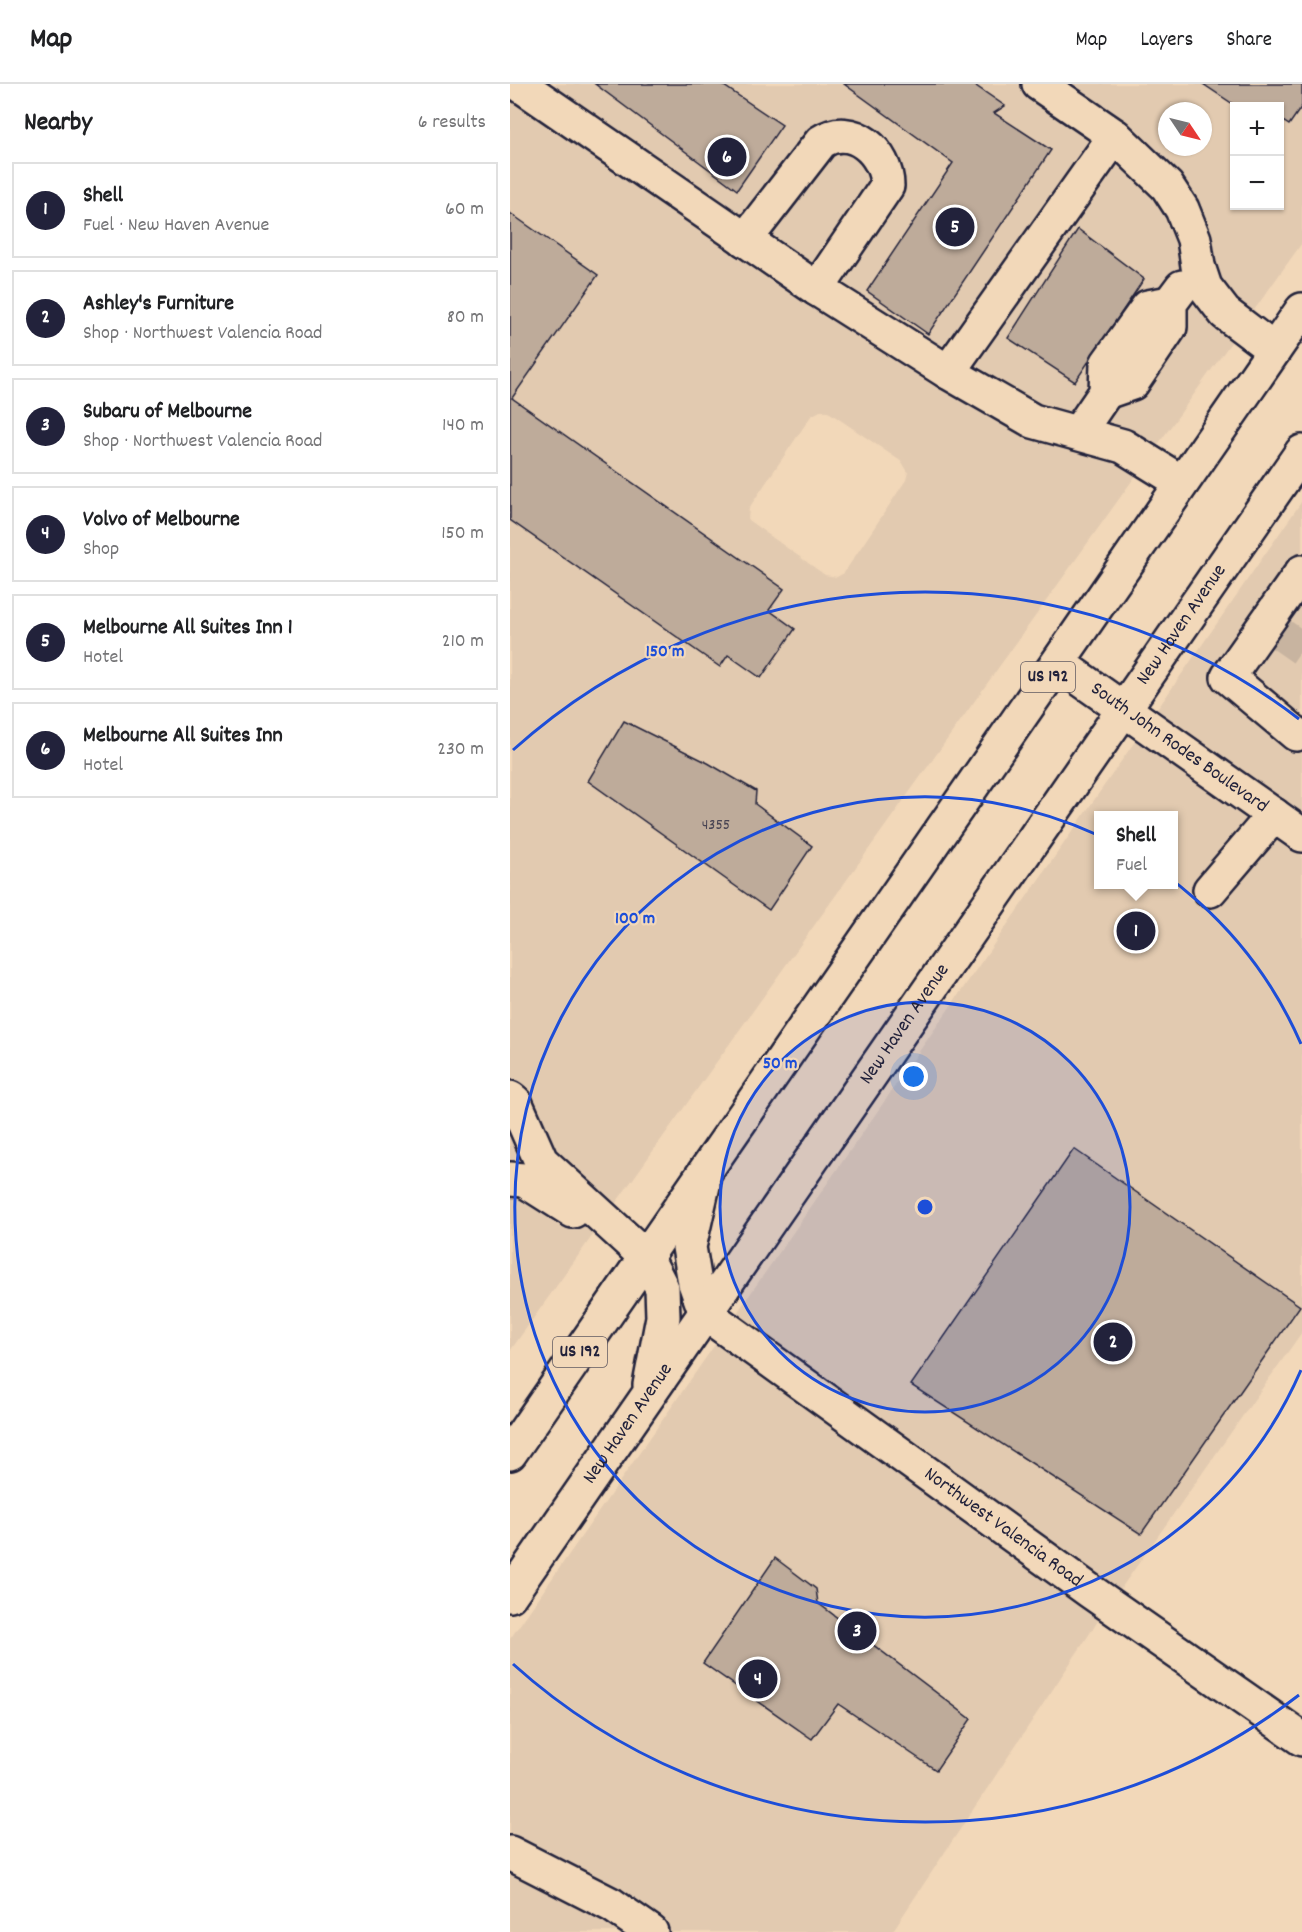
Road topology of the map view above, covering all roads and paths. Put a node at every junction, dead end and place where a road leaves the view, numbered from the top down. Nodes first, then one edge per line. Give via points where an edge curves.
1 (519, 84) edge
2 (1039, 84) edge
3 (1115, 136) junction
4 (745, 240) junction
5 (1198, 266) junction
6 (817, 289) junction
7 (1302, 310) edge
8 (1274, 350) junction
9 (948, 372) junction
10 (1078, 433) junction
11 (1299, 463) edge
12 (1181, 482) junction
13 (1299, 583) edge
14 (1058, 663) junction
15 (1123, 710) junction
16 (1300, 732) edge
17 (1274, 815) junction
18 (1302, 835) edge
19 (1210, 890) dead end
20 (510, 1098) edge
21 (706, 1169) junction
22 (510, 1179) edge
23 (646, 1257) junction
24 (705, 1314) junction
25 (647, 1398) junction
26 (510, 1453) edge
27 (510, 1595) edge
28 (1302, 1739) edge
29 (510, 1853) edge
30 (651, 1932) edge

1 - 4 main road
2 - 3 main road
3 - 5 main road via 1167,186 1194,239
3 - 9 main road
4 - 6 main road
4 - 6 main road via 821,142 842,133 858,139 883,162 887,186
5 - 8 main road via 1205,287 1225,313
5 - 10 main road via 1170,303 1170,327 1132,383 1106,392
6 - 9 main road
7 - 8 main road, US 192
8 - 12 main road, US 192
9 - 10 main road via 1019,414 1054,429
10 - 12 main road via 1123,446
11 - 15 main road, New Haven Avenue
12 - 14 main road, US 192
13 - 16 main road via 1272,628 1228,677
14 - 15 main road, South John Rodes Boulevard
14 - 21 main road, US 192
15 - 17 main road, South John Rodes Boulevard
15 - 24 main road, New Haven Avenue
17 - 18 main road, South John Rodes Boulevard
17 - 19 main road
20 - 23 main road via 541,1161
21 - 23 main road, US 192
21 - 24 main road via 689,1247
22 - 23 main road via 524,1180
23 - 25 main road via 662,1288 663,1317
23 - 26 main road, US 192
24 - 25 main road, New Haven Avenue
24 - 28 main road, Northwest Valencia Road
25 - 27 main road, New Haven Avenue
29 - 30 main road via 612,1905

